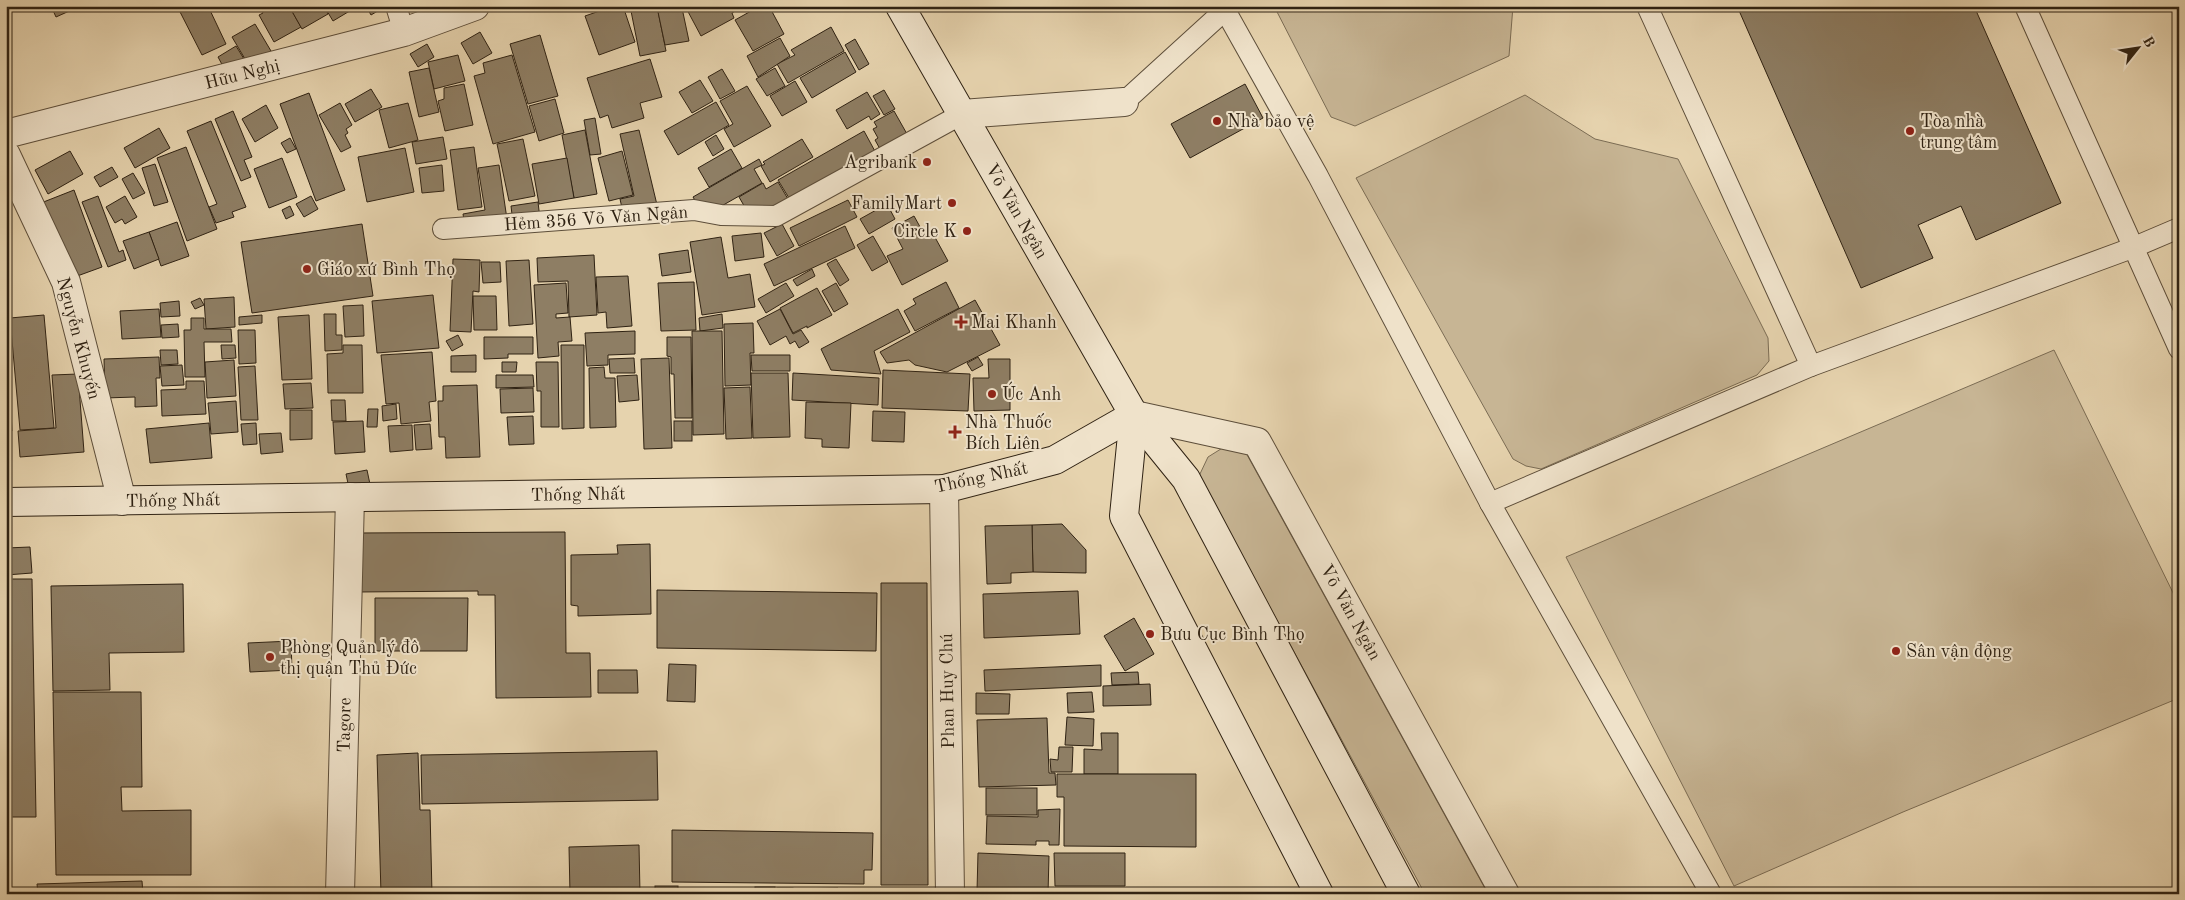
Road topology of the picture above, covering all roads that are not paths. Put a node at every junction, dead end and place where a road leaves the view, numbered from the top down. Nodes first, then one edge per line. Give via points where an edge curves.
1 (396, 6) edge
2 (475, 6) edge
3 (900, 6) edge
4 (1647, 6) edge
5 (2025, 6) edge
6 (1226, 8) edge
7 (404, 32) junction
8 (1124, 102) joint
9 (962, 114) junction
10 (6, 134) edge
11 (6, 156) edge
12 (2179, 228) edge
13 (443, 229) dead end
14 (2132, 248) junction
15 (2179, 350) edge
16 (1811, 366) junction
17 (1134, 415) junction
18 (944, 489) junction
19 (350, 497) junction
20 (122, 501) junction
21 (6, 502) edge
22 (1490, 504) junction
23 (340, 894) edge
24 (950, 894) edge
25 (1319, 894) edge
26 (1406, 894) edge
27 (1506, 894) edge
28 (1711, 894) edge

1 - 7 lane
2 - 7 street, Hữu Nghị
3 - 9 street, Võ Văn Ngân
4 - 16 lane
5 - 14 lane
6 - 8 lane
6 - 22 lane
7 - 10 street, Hữu Nghị
8 - 9 street
9 - 13 lane, Hẻm 356 Võ Văn Ngân via 776,216 721,215 694,210
9 - 17 street, Võ Văn Ngân
11 - 20 street, Nguyễn Khuyến via 66,282
12 - 14 lane
14 - 15 lane
14 - 16 lane
16 - 22 lane
17 - 18 street, Thống Nhất via 1055,460
17 - 25 street via 1124,516
17 - 26 street, Võ Văn Ngân via 1186,479
17 - 27 street, Võ Văn Ngân via 1257,442
18 - 19 street, Thống Nhất
18 - 24 street, Phan Huy Chú
19 - 20 street, Thống Nhất
19 - 23 street, Tagore
20 - 21 street, Thống Nhất
22 - 28 lane

